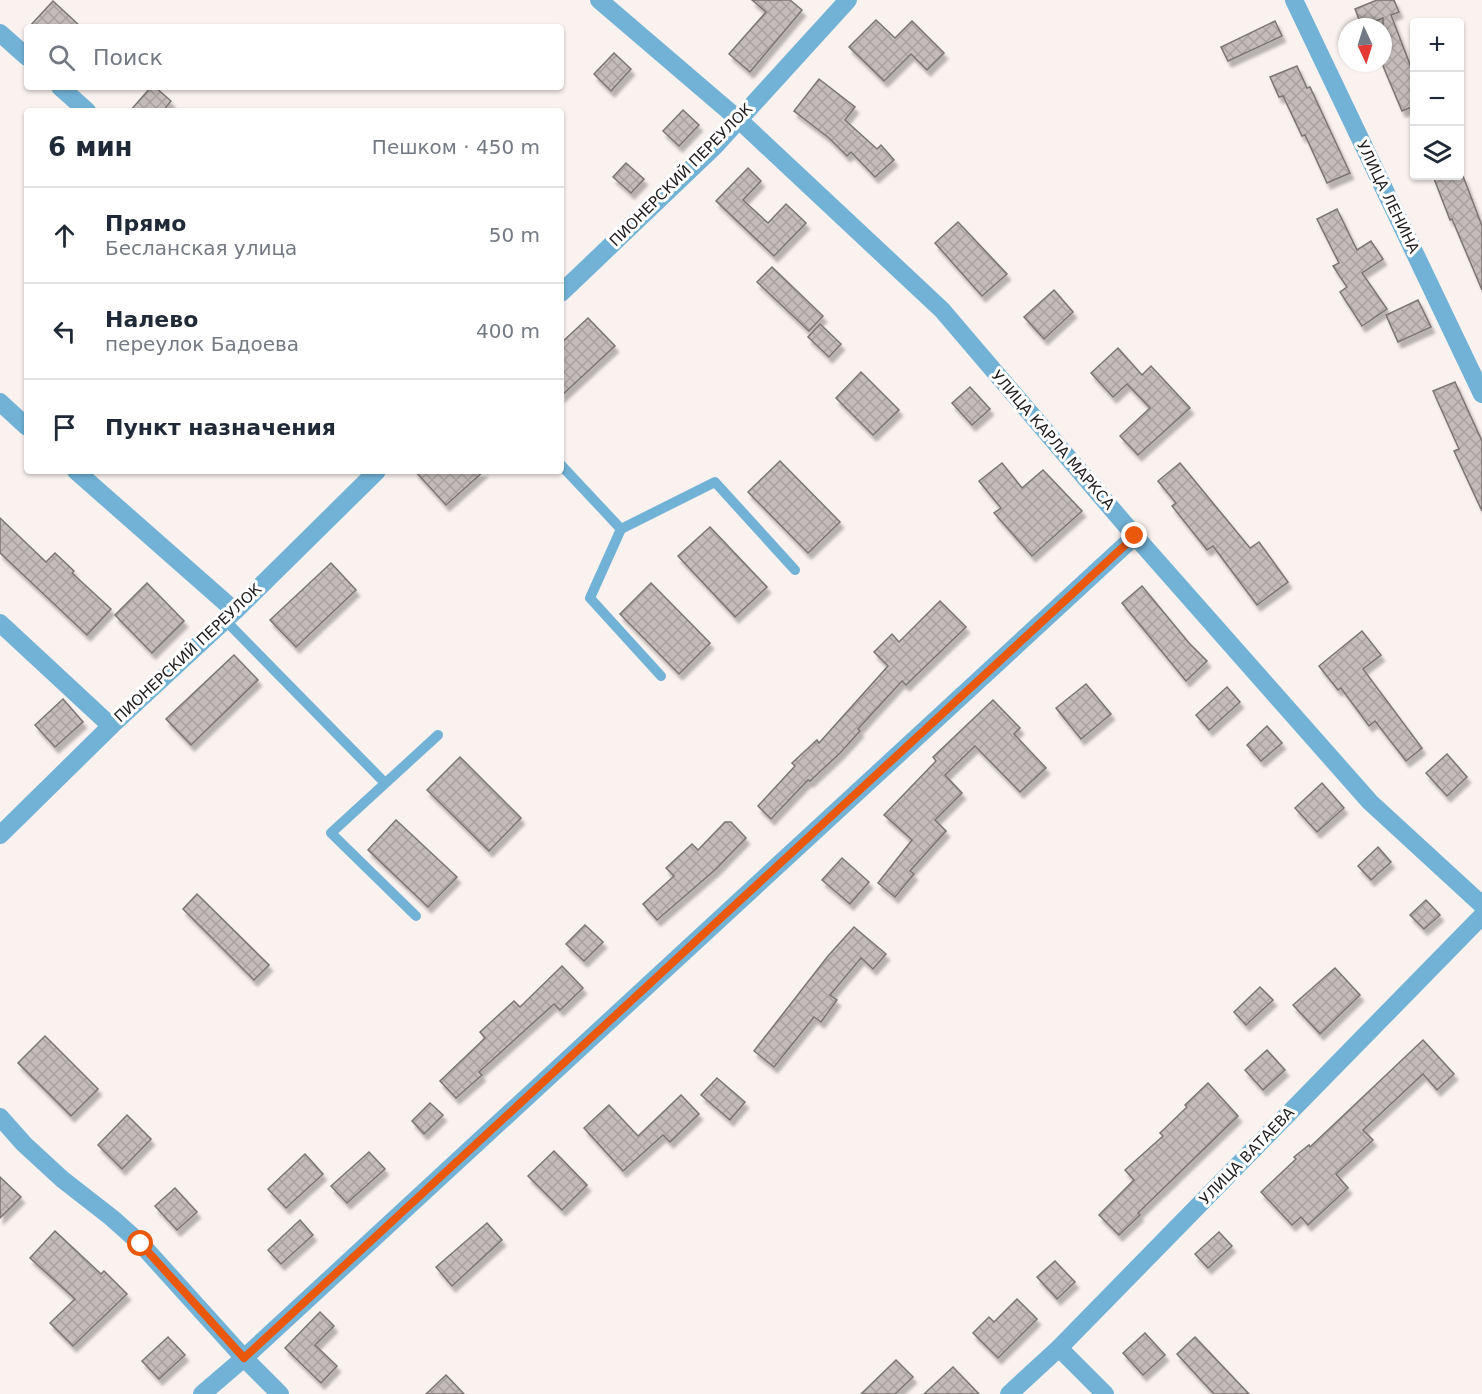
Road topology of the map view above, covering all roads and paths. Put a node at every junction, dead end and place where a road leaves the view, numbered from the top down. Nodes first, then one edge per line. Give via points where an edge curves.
1 (599, 0) edge
2 (848, 0) edge
3 (1294, 0) edge
4 (0, 33) edge
5 (24, 54) edge
6 (63, 90) edge
7 (84, 108) edge
8 (738, 119) junction
9 (564, 290) edge
10 (1482, 394) edge
11 (0, 402) edge
12 (24, 424) edge
13 (564, 468) edge
14 (79, 474) edge
15 (374, 474) edge
16 (621, 530) junction
17 (1135, 536) junction
18 (795, 570) dead end
19 (230, 616) junction
20 (0, 623) edge
21 (661, 676) dead end
22 (111, 726) junction
23 (438, 735) dead end
24 (386, 783) junction
25 (0, 835) edge
26 (1482, 905) edge
27 (416, 916) dead end
28 (1482, 916) edge
29 (0, 1117) edge
30 (1059, 1348) junction
31 (244, 1358) junction
32 (202, 1394) edge
33 (280, 1394) edge
34 (1009, 1394) edge
35 (1105, 1394) edge

1 - 8 street, УЛИЦА КАРЛА МАРКСА
2 - 8 street, ПИОНЕРСКИЙ ПЕРЕУЛОК
3 - 10 street, УЛИЦА ЛЕНИНА
4 - 5 street
6 - 7 street
8 - 9 street, ПИОНЕРСКИЙ ПЕРЕУЛОК via 715,146
8 - 17 street, УЛИЦА КАРЛА МАРКСА via 942,310
11 - 12 street
13 - 16 lane
14 - 19 street
15 - 19 street, ПИОНЕРСКИЙ ПЕРЕУЛОК
16 - 18 lane via 715,482
16 - 21 lane via 590,598
17 - 26 street, УЛИЦА КАРЛА МАРКСА via 1370,802
17 - 31 street
19 - 22 street, ПИОНЕРСКИЙ ПЕРЕУЛОК
19 - 24 lane
20 - 22 street
22 - 25 street, ПИОНЕРСКИЙ ПЕРЕУЛОК
23 - 24 lane
24 - 27 lane via 331,833
28 - 30 street, УЛИЦА ВАТАЕВА
29 - 31 street via 62,1179 141,1244
30 - 34 street, УЛИЦА ВАТАЕВА
30 - 35 street
31 - 32 street
31 - 33 street

